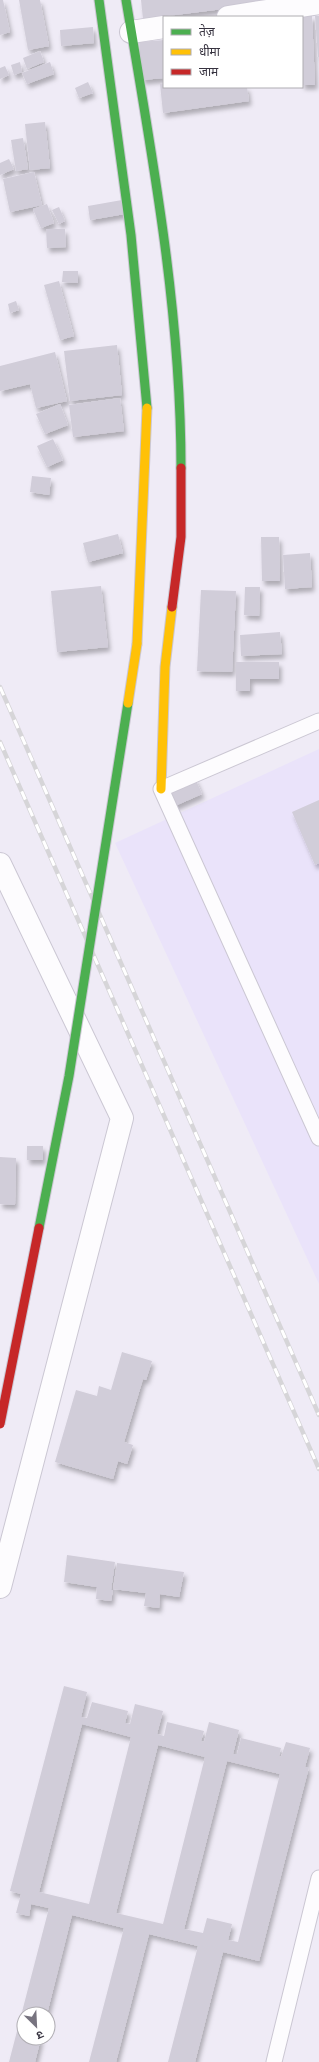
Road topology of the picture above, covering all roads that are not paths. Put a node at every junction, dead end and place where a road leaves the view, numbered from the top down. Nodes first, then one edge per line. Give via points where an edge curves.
1 (99, 0) edge
2 (126, 0) edge
3 (319, 3) edge
4 (234, 16) edge
5 (163, 27) edge
6 (131, 32) junction
7 (319, 721) edge
8 (161, 789) junction
9 (0, 864) edge
10 (319, 1138) edge
11 (0, 1424) edge
12 (0, 1587) edge
13 (319, 1878) edge
14 (274, 2062) edge

1 - 11 street, bridge via 131,235 148,414 137,644 69,1076
2 - 6 street
3 - 4 street
5 - 6 street
6 - 8 street via 163,222 181,410 181,537 165,667
7 - 8 lane
8 - 10 lane
9 - 12 street via 122,1118
13 - 14 lane

